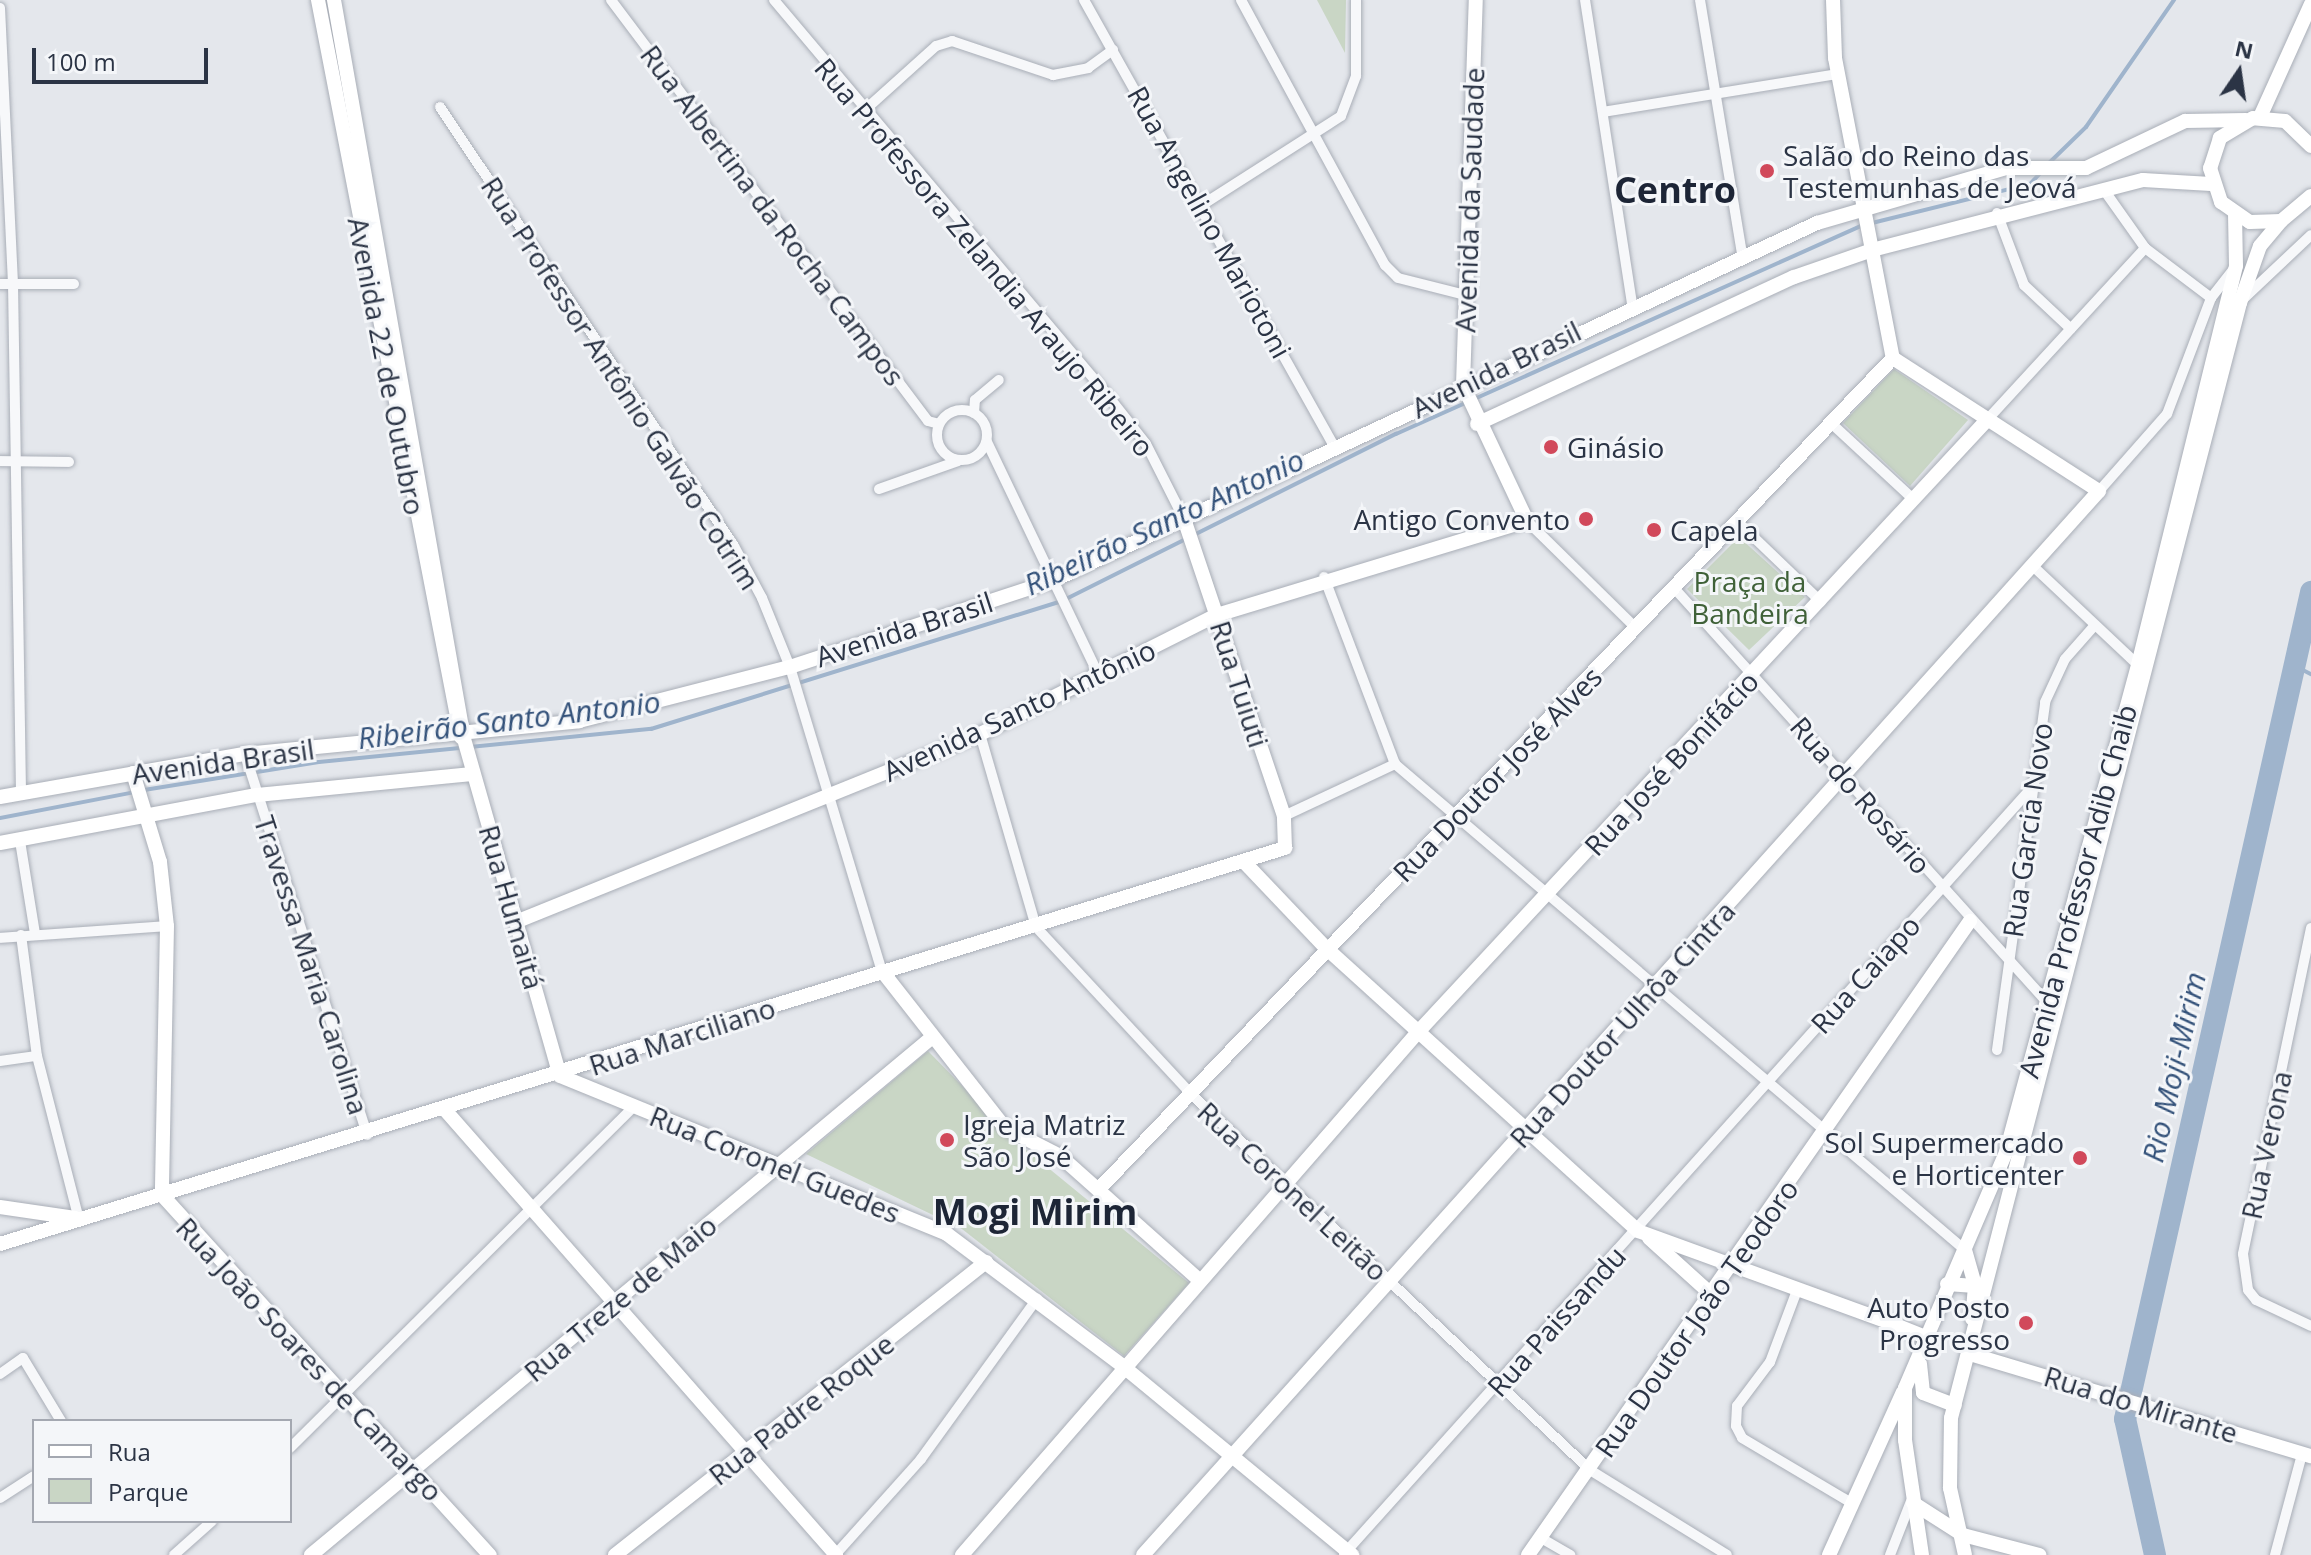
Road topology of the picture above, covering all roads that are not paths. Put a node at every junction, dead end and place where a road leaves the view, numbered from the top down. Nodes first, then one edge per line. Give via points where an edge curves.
1 (318, 0) edge
2 (334, 0) edge
3 (611, 0) edge
4 (1084, 0) edge
5 (1241, 0) edge
6 (1356, 0) edge
7 (1476, 0) edge
8 (1585, 0) edge
9 (1700, 0) edge
10 (1833, 0) edge
11 (779, 2) edge
12 (2311, 4) edge
13 (0, 8) edge
14 (3, 26) edge
15 (1113, 50) junction
16 (1838, 74) junction
17 (1714, 94) junction
18 (440, 107) dead end
19 (866, 109) junction
20 (1603, 112) junction
21 (2253, 118) junction
22 (1315, 139) junction
23 (2309, 140) edge
24 (2211, 184) junction
25 (2104, 190) junction
26 (2311, 196) edge
27 (1202, 205) junction
28 (1865, 211) junction
29 (1997, 213) junction
30 (2235, 216) junction
31 (2281, 221) junction
32 (2311, 235) edge
33 (1871, 245) junction
34 (2145, 248) junction
35 (1742, 254) junction
36 (2236, 266) junction
37 (13, 283) junction
38 (0, 284) edge
39 (74, 284) dead end
40 (1465, 295) junction
41 (2211, 298) junction
42 (2240, 303) junction
43 (1632, 305) junction
44 (2071, 329) junction
45 (1893, 358) junction
46 (999, 380) dead end
47 (1465, 390) junction
48 (974, 413) junction
49 (1476, 419) junction
50 (1986, 421) junction
51 (1831, 423) junction
52 (939, 424) junction
53 (987, 442) junction
54 (1334, 446) junction
55 (0, 461) edge
56 (14, 461) junction
57 (960, 461) junction
58 (69, 462) dead end
59 (879, 489) dead end
60 (2099, 491) junction
61 (1913, 499) junction
62 (1527, 521) junction
63 (1738, 522) junction
64 (1186, 526) junction
65 (2034, 567) junction
66 (1324, 577) junction
67 (1055, 587) junction
68 (1675, 589) junction
69 (1821, 602) junction
70 (1217, 615) junction
71 (2095, 625) junction
72 (1636, 628) junction
73 (2138, 665) junction
74 (792, 672) junction
75 (1757, 673) junction
76 (1099, 676) junction
77 (980, 734) junction
78 (463, 736) junction
79 (247, 759) junction
80 (1395, 764) junction
81 (471, 768) junction
82 (1844, 776) junction
83 (135, 778) junction
84 (255, 788) junction
85 (2027, 793) junction
86 (21, 795) junction
87 (829, 795) junction
88 (0, 797) edge
89 (144, 810) junction
90 (1462, 815) junction
91 (1284, 816) junction
92 (20, 841) junction
93 (0, 843) edge
94 (1285, 848) joint
95 (1246, 864) junction
96 (1942, 889) junction
97 (1546, 895) junction
98 (518, 921) junction
99 (1970, 921) junction
100 (167, 926) junction
101 (1036, 927) junction
102 (2311, 928) edge
103 (35, 934) junction
104 (21, 935) junction
105 (0, 938) edge
106 (1326, 948) junction
107 (2009, 961) junction
108 (882, 971) junction
109 (1657, 985) junction
110 (2046, 1001) junction
111 (1419, 1031) junction
112 (929, 1040) junction
113 (1997, 1050) dead end
114 (37, 1056) junction
115 (0, 1061) edge
116 (560, 1076) junction
117 (1768, 1084) junction
118 (1193, 1096) junction
119 (634, 1106) junction
120 (446, 1111) junction
121 (1525, 1130) junction
122 (1824, 1133) junction
123 (367, 1135) junction
124 (780, 1164) junction
125 (1284, 1182) junction
126 (1100, 1188) junction
127 (162, 1195) junction
128 (0, 1207) edge
129 (535, 1212) junction
130 (79, 1219) junction
131 (1644, 1235) junction
132 (0, 1244) edge
133 (1965, 1250) junction
134 (986, 1262) junction
135 (1733, 1266) junction
136 (1199, 1280) junction
137 (1390, 1282) junction
138 (1947, 1284) junction
139 (1975, 1286) junction
140 (1796, 1293) junction
141 (1712, 1295) junction
142 (1037, 1299) junction
143 (618, 1301) junction
144 (2311, 1326) edge
145 (1926, 1337) junction
146 (1970, 1354) junction
147 (1124, 1367) junction
148 (0, 1374) edge
149 (1499, 1383) junction
150 (1905, 1388) junction
151 (344, 1397) junction
152 (1955, 1405) junction
153 (60, 1419) edge
154 (292, 1446) edge
155 (746, 1453) junction
156 (2306, 1455) edge
157 (1236, 1457) junction
158 (412, 1470) junction
159 (1590, 1470) junction
160 (32, 1477) edge
161 (0, 1498) edge
162 (1911, 1501) junction
163 (1850, 1502) junction
164 (210, 1523) edge
165 (1963, 1535) junction
166 (1541, 1538) junction
167 (1347, 1554) edge
168 (174, 1555) edge
169 (311, 1555) edge
170 (490, 1555) edge
171 (615, 1555) edge
172 (836, 1555) edge
173 (962, 1555) edge
174 (1143, 1555) edge
175 (1528, 1555) edge
176 (1571, 1555) edge
177 (1727, 1555) edge
178 (1829, 1555) edge
179 (1890, 1555) edge
180 (1922, 1555) edge
181 (1965, 1555) edge
182 (2039, 1555) edge
183 (2275, 1555) edge

1 - 78 street, Avenida 22 de Outubro
2 - 78 street, Avenida 22 de Outubro
3 - 52 street, Rua Albertina da Rocha Campos via 928,421
4 - 15 street, Rua Angelino Mariotoni
5 - 22 street
6 - 22 street via 1352,98
7 - 40 street, Avenida da Saudade
8 - 20 street
9 - 17 street
10 - 16 street
11 - 19 street, Rua Professora Zelandia Araujo Ribeiro
12 - 21 street
13 - 14 street
14 - 37 street
15 - 19 street via 1088,68 1053,75 952,41 921,58
15 - 27 street, Rua Angelino Mariotoni
16 - 17 street
16 - 28 street
17 - 20 street
17 - 35 street
18 - 74 street, Rua Professor Antônio Galvão Cotrim via 734,546
19 - 64 street, Rua Professora Zelandia Araujo Ribeiro via 1146,444
20 - 43 street
21 - 23 street via 2285,121
21 - 24 street via 2217,145
21 - 28 street, Avenida Brasil via 2185,121 2111,161 2062,169 2028,165
22 - 27 street
22 - 40 street via 1385,265 1398,278
24 - 25 street, Avenida Brasil via 2168,178
24 - 30 street
25 - 29 street, Avenida Brasil
25 - 34 street
26 - 31 street, Avenida Professor Adib Chaib
27 - 54 street, Rua Angelino Mariotoni
28 - 33 street
28 - 35 street, Avenida Brasil
29 - 33 street, Avenida Brasil
29 - 44 street via 2024,285
30 - 31 street
30 - 36 street, Avenida Professor Adib Chaib
31 - 42 street, Avenida Professor Adib Chaib via 2260,246
32 - 42 street
33 - 45 street
33 - 49 street, Avenida Brasil
34 - 41 street
34 - 44 street, Rua José Bonifácio
35 - 43 street, Avenida Brasil
36 - 41 street
36 - 73 street, Avenida Professor Adib Chaib
37 - 38 street
37 - 39 street
37 - 56 street
40 - 47 street, Avenida da Saudade
41 - 60 street via 2167,414
42 - 146 street, Avenida Professor Adib Chaib
43 - 47 street, Avenida Brasil
44 - 50 street, Rua José Bonifácio
45 - 50 street
45 - 51 street, Rua Doutor José Alves
46 - 48 street via 975,400
47 - 49 street, Avenida da Saudade
47 - 54 street, Avenida Brasil
48 - 52 street via 958,410
48 - 53 street via 986,425
49 - 62 street, Avenida da Saudade
50 - 60 street
50 - 61 street, Rua José Bonifácio
51 - 61 street
51 - 63 street, Rua Doutor José Alves
52 - 57 street via 940,448
53 - 57 street via 977,456
53 - 67 street
54 - 64 street, Avenida Brasil
55 - 56 street
56 - 58 street
56 - 86 street
57 - 59 street
60 - 65 street, Rua Doutor Ulhôa Cintra
61 - 69 street, Rua José Bonifácio
62 - 66 street, Avenida Santo Antônio
62 - 72 street, Avenida da Saudade
63 - 68 street, Rua Doutor José Alves
63 - 69 street
64 - 67 street, Avenida Brasil
64 - 70 street, Rua Tuiuti
65 - 71 street
65 - 82 street, Rua Doutor Ulhôa Cintra
66 - 70 street, Avenida Santo Antônio
66 - 80 street
67 - 74 street, Avenida Brasil
67 - 76 street
68 - 72 street, Rua Doutor José Alves
68 - 75 street, Rua do Rosário
69 - 75 street, Rua José Bonifácio
70 - 76 street, Avenida Santo Antônio
70 - 91 street, Rua Tuiuti
71 - 73 street
71 - 85 street, Rua Garcia Novo via 2054,678
72 - 90 street, Rua Doutor José Alves
73 - 110 street, Avenida Professor Adib Chaib
74 - 78 street, Avenida Brasil via 653,707
74 - 87 street, Rua Professor Antônio Galvão Cotrim
75 - 82 street, Rua do Rosário
75 - 97 street, Rua José Bonifácio
76 - 77 street, Avenida Santo Antônio
77 - 87 street, Avenida Santo Antônio
77 - 101 street, Rua Coronel Leitão
78 - 79 street, Avenida Brasil
78 - 81 street, Rua Humaitá
79 - 83 street, Avenida Brasil
79 - 84 street, Travessa Maria Carolina
80 - 90 street
80 - 91 street
81 - 84 street, Avenida Brasil
81 - 98 street, Rua Humaitá
82 - 96 street, Rua do Rosário
82 - 109 street, Rua Doutor Ulhôa Cintra
83 - 86 street, Avenida Brasil
83 - 89 street, Rua João Soares de Camargo
84 - 89 street, Avenida Brasil
84 - 123 street, Travessa Maria Carolina
85 - 96 street, Rua Caiapo
85 - 107 street, Rua Garcia Novo
86 - 88 street, Avenida Brasil
87 - 98 street, Avenida Santo Antônio
87 - 108 street, Rua Professor Antônio Galvão Cotrim
89 - 92 street, Avenida Brasil
89 - 100 street, Rua João Soares de Camargo
90 - 97 street
90 - 106 street, Rua Doutor José Alves
91 - 94 street, Rua Tuiuti
92 - 93 street, Avenida Brasil
92 - 103 street
94 - 95 street, Rua Marciliano
95 - 101 street, Rua Marciliano
95 - 106 street
96 - 99 street, Rua do Rosário
96 - 117 street, Rua Caiapo
97 - 109 street
97 - 111 street, Rua José Bonifácio
98 - 116 street, Rua Humaitá
99 - 107 street, Rua do Rosário
99 - 122 street, Rua Doutor João Teodoro
100 - 103 street
100 - 127 street, Rua João Soares de Camargo via 159,1091
101 - 108 street, Rua Marciliano
101 - 118 street, Rua Coronel Leitão
102 - 144 street, Rua Verona via 2243,1254 2256,1300
103 - 104 street
104 - 105 street
104 - 114 street
106 - 111 street
106 - 118 street, Rua Doutor José Alves
107 - 110 street, Rua do Rosário
107 - 113 street, Rua Garcia Novo
108 - 112 street
108 - 116 street, Rua Marciliano
109 - 117 street
109 - 121 street, Rua Doutor Ulhôa Cintra
110 - 133 street, Avenida Professor Adib Chaib via 2006,1152
111 - 121 street
111 - 125 street, Rua José Bonifácio
112 - 124 street, Rua Treze de Maio
112 - 126 street via 1005,1128 1060,1156
114 - 115 street
114 - 130 street
116 - 119 street, Rua Coronel Guedes
116 - 120 street, Rua Marciliano
117 - 122 street
117 - 131 street, Rua Paissandu
118 - 125 street, Rua Coronel Leitão
118 - 126 street, Rua Doutor José Alves
119 - 124 street, Rua Coronel Guedes
119 - 129 street
120 - 123 street, Rua Marciliano
120 - 129 street
121 - 131 street
121 - 137 street, Rua Doutor Ulhôa Cintra
122 - 133 street
122 - 135 street, Rua Doutor João Teodoro
123 - 127 street, Rua Marciliano
124 - 134 street, Rua Coronel Guedes via 947,1234
124 - 143 street, Rua Treze de Maio
125 - 136 street, Rua José Bonifácio
125 - 137 street, Rua Coronel Leitão
126 - 136 street
127 - 130 street, Rua Marciliano
127 - 151 street, Rua João Soares de Camargo
128 - 130 street
129 - 143 street
129 - 151 street
130 - 132 street, Rua Marciliano
131 - 135 street
131 - 141 street
131 - 149 street, Rua Paissandu
133 - 138 street, Avenida Professor Adib Chaib
133 - 139 street
134 - 142 street, Rua Coronel Guedes
134 - 155 street, Rua Padre Roque
135 - 140 street
135 - 141 street, Rua Doutor João Teodoro
136 - 147 street, Rua José Bonifácio
137 - 149 street, Rua Coronel Leitão
137 - 157 street, Rua Doutor Ulhôa Cintra
138 - 139 street
138 - 145 street, Avenida Professor Adib Chaib
139 - 146 street
140 - 145 street
140 - 163 street via 1770,1362 1737,1406 1736,1426 1742,1438
141 - 159 street, Rua Doutor João Teodoro
142 - 147 street, Rua Coronel Guedes
142 - 172 street via 921,1459
143 - 155 street
143 - 158 street, Rua Treze de Maio
145 - 150 street, Avenida Professor Adib Chaib
145 - 152 street via 1918,1385 1930,1398
146 - 152 street, Avenida Professor Adib Chaib
146 - 156 street, Rua do Mirante
147 - 157 street, Rua Coronel Guedes
147 - 173 street, Rua José Bonifácio
148 - 153 street via 23,1358
149 - 159 street, Rua Coronel Leitão
149 - 167 street, Rua Paissandu
150 - 162 street, Avenida Professor Adib Chaib
150 - 163 street
151 - 154 street
151 - 158 street, Rua João Soares de Camargo
152 - 165 street, Avenida Professor Adib Chaib via 1947,1450
155 - 171 street, Rua Padre Roque
155 - 172 street
156 - 183 street
157 - 167 street, Rua Coronel Guedes
157 - 174 street, Rua Doutor Ulhôa Cintra
158 - 169 street, Rua Treze de Maio
158 - 170 street, Rua João Soares de Camargo
159 - 166 street, Rua Doutor João Teodoro
159 - 177 street, Rua Coronel Leitão
160 - 161 street
162 - 165 street
162 - 179 street
162 - 180 street, Avenida Professor Adib Chaib
163 - 178 street
164 - 168 street
165 - 181 street, Avenida Professor Adib Chaib
165 - 182 street
166 - 175 street, Rua Doutor João Teodoro
166 - 176 street

